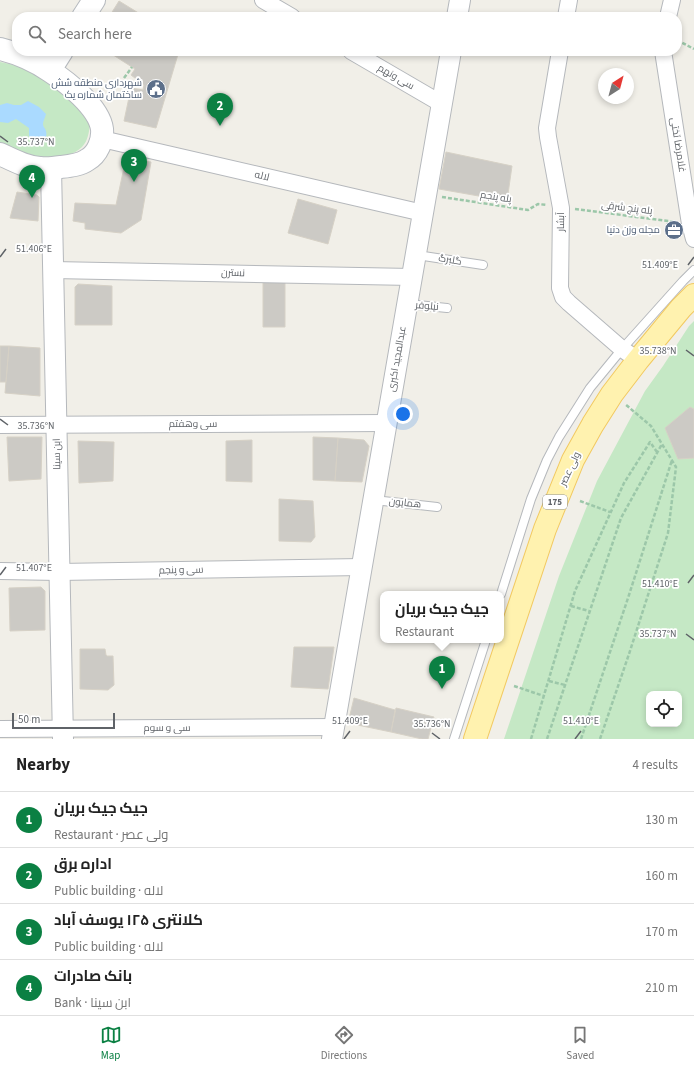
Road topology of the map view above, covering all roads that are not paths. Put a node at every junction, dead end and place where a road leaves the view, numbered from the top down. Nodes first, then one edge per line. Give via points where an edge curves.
1 (94, 0) edge
2 (263, 0) edge
3 (460, 0) edge
4 (569, 0) edge
5 (672, 0) edge
6 (86, 12) edge
7 (283, 12) edge
8 (458, 12) edge
9 (567, 12) edge
10 (669, 12) edge
11 (0, 49) edge
12 (12, 52) edge
13 (22, 56) edge
14 (59, 56) edge
15 (360, 56) edge
16 (450, 56) edge
17 (559, 56) edge
18 (664, 56) edge
19 (50, 70) junction
20 (442, 104) junction
21 (102, 139) junction
22 (0, 154) edge
23 (51, 168) junction
24 (425, 204) junction
25 (694, 239) edge
26 (416, 255) junction
27 (483, 265) dead end
28 (53, 270) junction
29 (694, 270) edge
30 (412, 277) junction
31 (694, 295) edge
32 (407, 304) junction
33 (447, 308) dead end
34 (630, 354) junction
35 (386, 423) junction
36 (56, 424) junction
37 (0, 425) edge
38 (373, 500) junction
39 (438, 507) dead end
40 (361, 567) junction
41 (0, 571) edge
42 (59, 572) junction
43 (502, 591) edge
44 (485, 643) edge
45 (0, 729) edge
46 (333, 733) edge
47 (63, 734) edge
48 (454, 739) edge
49 (475, 739) edge

1 - 6 main road
2 - 7 street
3 - 8 street
4 - 9 street
5 - 10 street
11 - 12 main road
13 - 19 main road
14 - 19 main road
15 - 20 street, سی ونهم
16 - 20 street, عبدالمجید اکبری
17 - 34 street, آبشار via 547,128 561,208 560,288 569,303
18 - 25 street, غلامرضا تختی
19 - 21 main road via 91,107 99,119
20 - 24 street, عبدالمجید اکبری
21 - 23 main road via 88,160 75,165
21 - 24 street, لاله
22 - 23 main road via 21,164 40,169
23 - 28 street, ابن سینا
24 - 26 street, عبدالمجید اکبری
26 - 27 lane, گلبرگ
26 - 30 street, عبدالمجید اکبری
28 - 30 street, نسترن
28 - 36 street, ابن سینا
29 - 34 lane via 683,281
30 - 32 street, عبدالمجید اکبری
31 - 34 main road, ولی عصر / 175
32 - 33 lane, نیلوفر
32 - 35 street, عبدالمجید اکبری
34 - 43 lane via 590,388 559,437 531,499
34 - 49 main road, ولی عصر / 175 via 612,394 573,460 545,529
35 - 36 street, سی وهفتم
35 - 38 street, عبدالمجید اکبری
36 - 37 street, سی وهفتم
36 - 42 street, ابن سینا
38 - 39 lane, همایون
38 - 40 street, عبدالمجید اکبری
40 - 42 street, سی و پنجم
40 - 46 street, عبدالمجید اکبری
41 - 42 street, سی و پنجم
42 - 47 street, ابن سینا
44 - 48 lane
45 - 47 street, سی و سوم
46 - 47 street, سی و سوم

